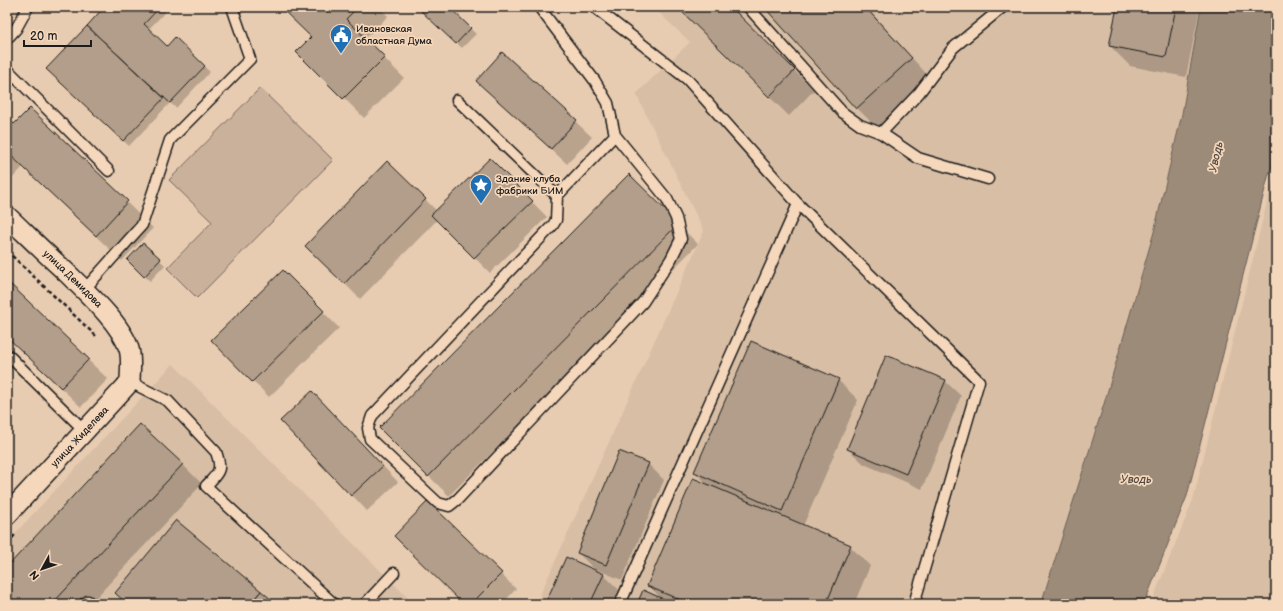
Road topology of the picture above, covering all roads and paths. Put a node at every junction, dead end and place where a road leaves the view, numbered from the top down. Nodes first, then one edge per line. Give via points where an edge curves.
1 (28, 7) edge
2 (232, 7) edge
3 (539, 7) edge
4 (594, 7) edge
5 (748, 7) edge
6 (1003, 7) edge
7 (7, 39) edge
8 (7, 69) edge
9 (457, 100) dead end
10 (881, 133) junction
11 (615, 135) junction
12 (109, 171) dead end
13 (988, 179) dead end
14 (557, 196) junction
15 (798, 204) junction
16 (7, 216) edge
17 (7, 252) edge
18 (84, 290) junction
19 (100, 340) dead end
20 (7, 354) edge
21 (130, 382) junction
22 (85, 431) junction
23 (7, 515) edge
24 (17, 532) dead end
25 (7, 543) edge
26 (394, 573) dead end
27 (84, 604) edge
28 (91, 604) edge
29 (334, 604) edge
30 (365, 604) edge
31 (620, 604) edge
32 (914, 604) edge

1 - 7 lane via 16,29
2 - 18 lane via 250,60 170,140 142,225
3 - 11 lane via 595,81 608,103
4 - 15 lane via 687,79
5 - 10 lane via 842,112 860,125
6 - 10 lane via 953,48 919,93
8 - 12 lane
9 - 14 lane
10 - 13 lane via 918,158
11 - 14 lane
11 - 14 lane via 667,199 676,218 681,238 678,245 643,302 458,500 449,506 438,503 370,439 368,428 372,416 553,225 556,220
15 - 31 lane
15 - 32 lane via 979,381
16 - 18 street, улица Демидова
17 - 19 path
18 - 21 street, улица Демидова via 125,338 130,350
20 - 22 lane
21 - 22 street, улица Жиделева
21 - 29 lane via 168,401 216,452 220,463 218,473 206,486
22 - 23 street, улица Жиделева
24 - 25 path
26 - 30 lane
27 - 28 lane via 88,601

